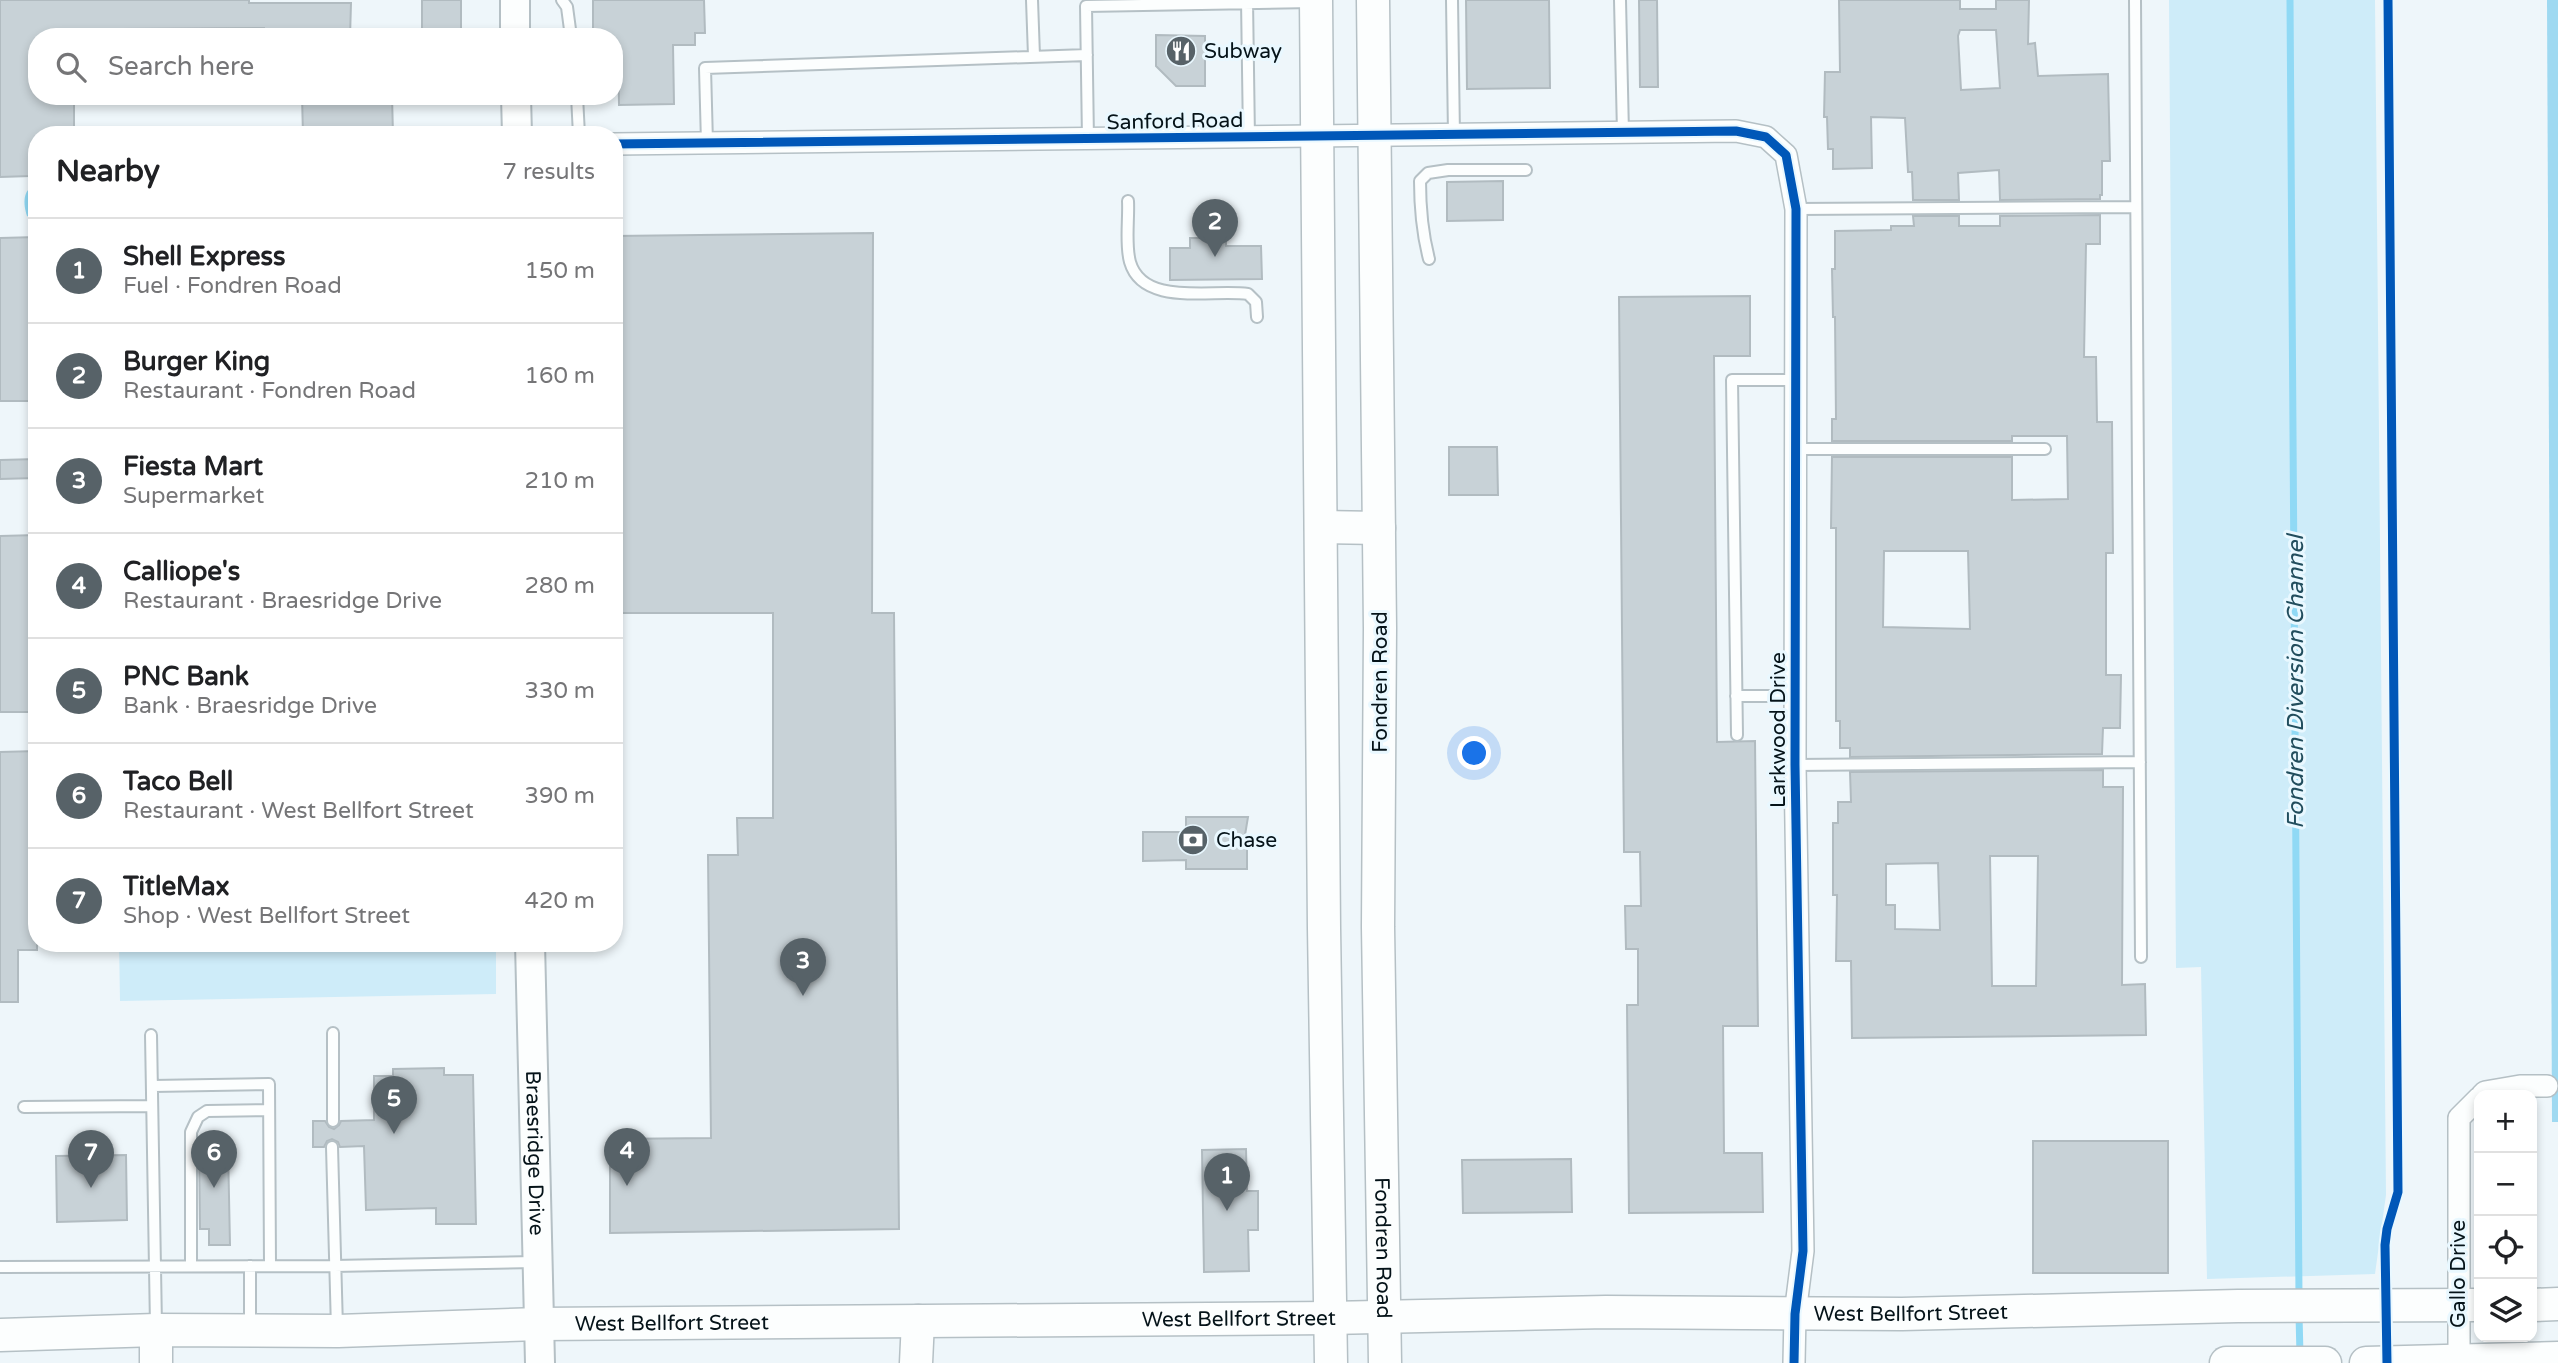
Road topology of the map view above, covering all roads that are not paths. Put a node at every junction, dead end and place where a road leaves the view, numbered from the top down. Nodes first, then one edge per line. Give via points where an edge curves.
1 (515, 0) edge
2 (562, 0) edge
3 (1032, 0) edge
4 (1373, 0) edge
5 (1452, 0) edge
6 (1620, 0) edge
7 (2135, 0) edge
8 (1247, 1) edge
9 (1316, 1) edge
10 (516, 28) edge
11 (570, 28) edge
12 (1087, 55) junction
13 (1034, 56) junction
14 (516, 105) edge
15 (577, 105) edge
16 (517, 126) edge
17 (579, 126) edge
18 (1735, 131) joint
19 (1623, 133) junction
20 (1454, 135) junction
21 (1374, 136) junction
22 (1317, 137) junction
23 (1249, 138) junction
24 (1088, 139) junction
25 (707, 143) junction
26 (623, 144) edge
27 (1526, 170) dead end
28 (1128, 201) dead end
29 (2136, 207) junction
30 (1796, 209) junction
31 (1429, 258) dead end
32 (1257, 317) dead end
33 (1795, 380) junction
34 (1795, 449) junction
35 (2045, 449) dead end
36 (1321, 527) junction
37 (1378, 528) junction
38 (1736, 696) junction
39 (1795, 696) junction
40 (1737, 735) dead end
41 (2140, 762) junction
42 (1795, 765) junction
43 (1324, 928) junction
44 (1378, 928) junction
45 (530, 952) edge
46 (2141, 957) dead end
47 (333, 1033) dead end
48 (151, 1035) dead end
49 (153, 1086) junction
50 (2547, 1086) dead end
51 (2497, 1090) edge
52 (2474, 1104) edge
53 (152, 1106) junction
54 (24, 1107) dead end
55 (269, 1110) junction
56 (333, 1121) dead end
57 (332, 1147) dead end
58 (538, 1262) junction
59 (155, 1265) junction
60 (191, 1265) junction
61 (250, 1266) junction
62 (270, 1266) junction
63 (334, 1266) junction
64 (0, 1267) edge
65 (2558, 1304) edge
66 (2537, 1305) edge
67 (2469, 1306) edge
68 (1795, 1314) junction
69 (1330, 1318) junction
70 (1385, 1318) junction
71 (918, 1321) junction
72 (539, 1324) junction
73 (156, 1330) junction
74 (250, 1331) junction
75 (338, 1331) junction
76 (0, 1335) edge
77 (2558, 1358) edge
78 (2243, 1362) edge
79 (2459, 1362) edge
80 (156, 1363) edge
81 (540, 1363) edge
82 (916, 1363) edge
83 (1331, 1363) edge
84 (1385, 1363) edge
85 (1794, 1363) edge
86 (2226, 1363) edge
87 (2325, 1363) edge
88 (2366, 1363) edge

1 - 10 street
2 - 11 lane
3 - 13 lane
4 - 21 main road, Fondren Road
5 - 20 lane
6 - 19 lane
7 - 29 lane
8 - 9 lane
8 - 12 lane via 1086,6
8 - 23 lane
9 - 22 main road
12 - 13 lane
12 - 24 lane
13 - 25 lane via 705,68
14 - 16 street
15 - 17 lane
18 - 19 street, Sanford Road
18 - 30 street, Larkwood Drive via 1766,137 1786,155
19 - 20 street, Sanford Road
20 - 21 street, Sanford Road
21 - 22 street, Sanford Road
21 - 37 main road, Fondren Road
22 - 23 street, Sanford Road
22 - 36 main road
23 - 24 street, Sanford Road
24 - 25 street, Sanford Road
25 - 26 street, Sanford Road
27 - 31 lane via 1428,173 1420,181 1420,213
28 - 32 lane via 1129,260 1145,285 1163,292 1248,293 1256,302
29 - 30 lane
29 - 41 lane
30 - 33 street, Larkwood Drive
33 - 34 street, Larkwood Drive
33 - 38 lane via 1732,380
34 - 35 lane
34 - 39 street, Larkwood Drive
36 - 37 main road
36 - 43 main road
37 - 44 main road, Fondren Road
38 - 39 lane
38 - 40 lane
39 - 42 street, Larkwood Drive
41 - 42 lane
41 - 46 lane
42 - 68 street, Larkwood Drive via 1803,1251
43 - 44 main road
43 - 69 main road
44 - 70 main road, Fondren Road
45 - 58 street, Braesridge Drive
47 - 56 lane
48 - 49 lane
49 - 53 lane
49 - 55 lane via 269,1084
50 - 51 street
52 - 67 street, Gallo Drive via 2459,1118 2458,1187
53 - 54 lane
53 - 59 lane
55 - 60 lane via 207,1111 198,1117 191,1132
55 - 62 lane
57 - 63 lane
58 - 63 lane
58 - 72 street, Braesridge Drive
59 - 60 lane
59 - 64 lane
59 - 73 lane
60 - 61 lane
61 - 62 lane
61 - 74 lane
62 - 63 lane
63 - 75 lane
65 - 66 main road
67 - 68 main road, West Bellfort Street
67 - 79 street, Gallo Drive
68 - 70 main road, West Bellfort Street via 1606,1312
68 - 85 street, Larkwood Drive
69 - 70 main road, West Bellfort Street
69 - 71 main road, West Bellfort Street
69 - 83 main road
70 - 84 main road, Fondren Road
71 - 72 main road, West Bellfort Street
71 - 82 main road
72 - 75 main road, West Bellfort Street
72 - 81 street, Braesridge Drive
73 - 74 main road, West Bellfort Street
73 - 76 main road, West Bellfort Street
73 - 80 main road
74 - 75 main road, West Bellfort Street
77 - 79 main road
78 - 86 main road
78 - 87 main road
79 - 88 main road

